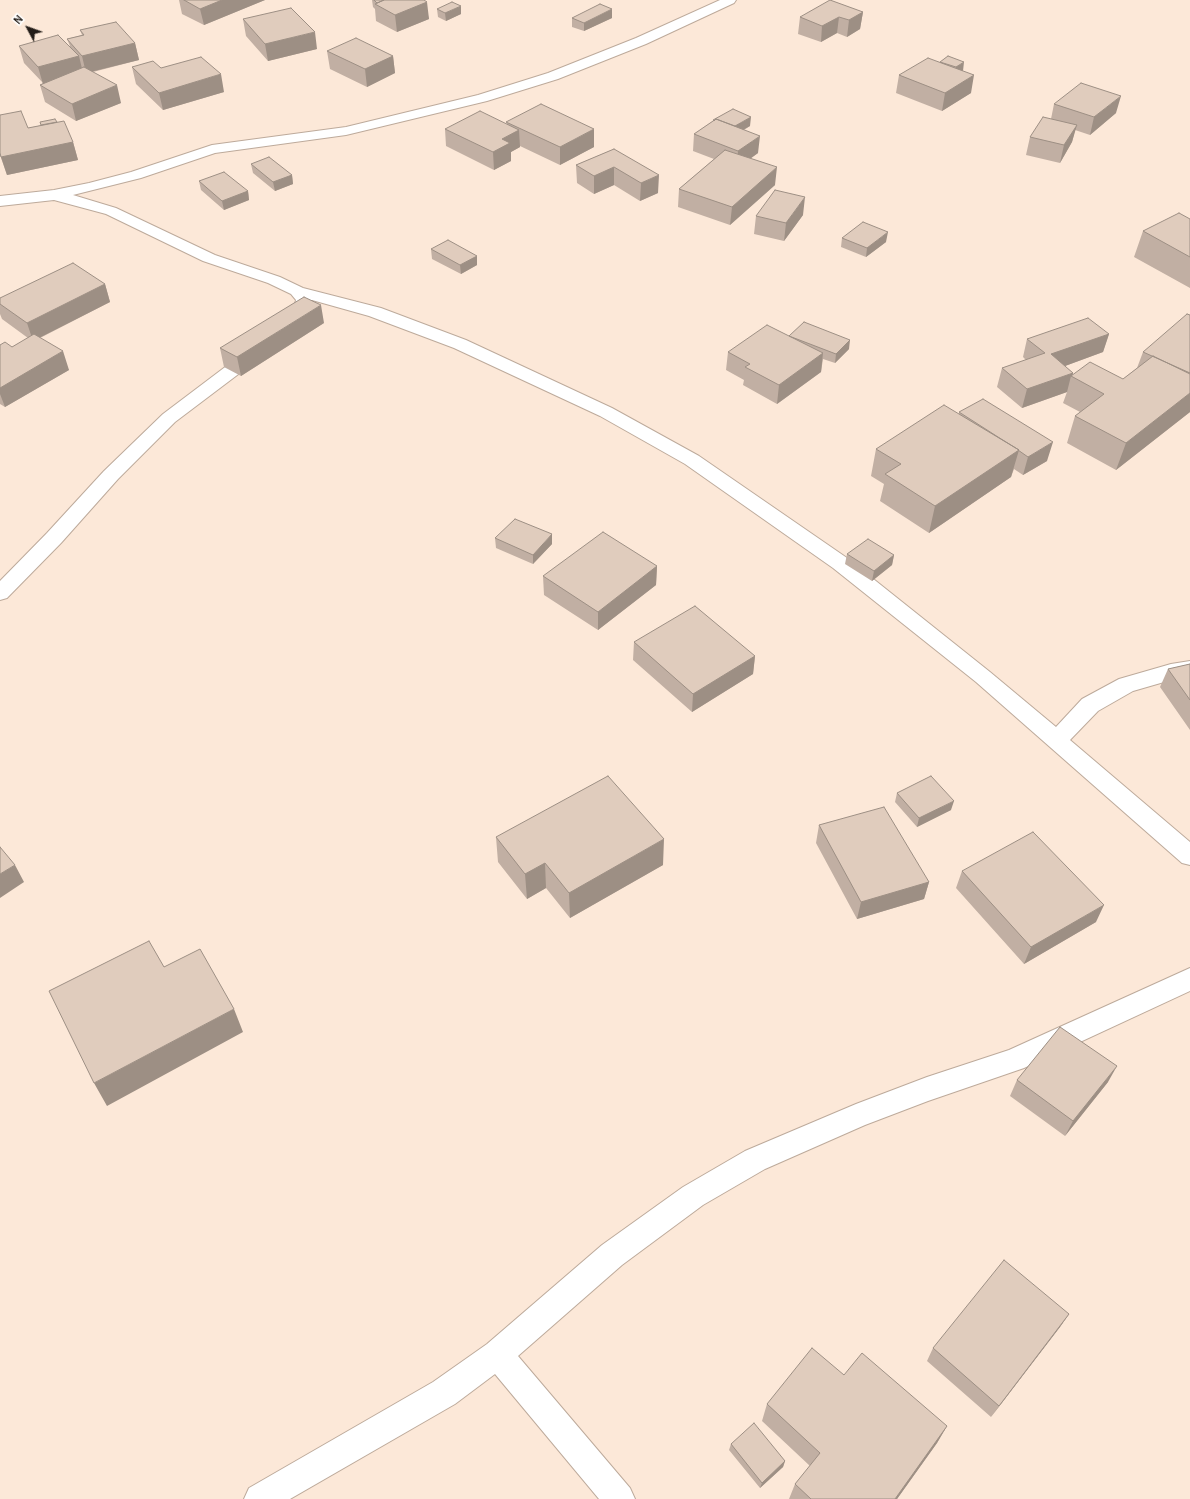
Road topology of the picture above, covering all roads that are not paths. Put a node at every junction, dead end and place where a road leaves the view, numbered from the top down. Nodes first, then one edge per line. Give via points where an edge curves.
1 (730, 0) edge
2 (54, 195) junction
3 (0, 201) edge
4 (297, 291) junction
5 (297, 318) edge
6 (270, 341) edge
7 (0, 593) edge
8 (1190, 669) edge
9 (1056, 741) junction
10 (1190, 856) edge
11 (1190, 979) edge
12 (497, 1354) junction
13 (260, 1499) edge
14 (619, 1499) edge

1 - 2 street via 641,41 553,76 482,98 346,131 212,149 136,174
2 - 3 street
2 - 4 street via 111,211 209,258 274,280
4 - 5 street via 304,300 302,311
4 - 9 street via 375,312 460,344 606,412 692,460 840,563 983,677
6 - 7 street via 169,418 111,475
8 - 9 street via 1126,685 1090,704
9 - 10 street
11 - 12 street via 1015,1060 856,1116 755,1160 693,1196 612,1255
12 - 13 street via 444,1393
12 - 14 street

